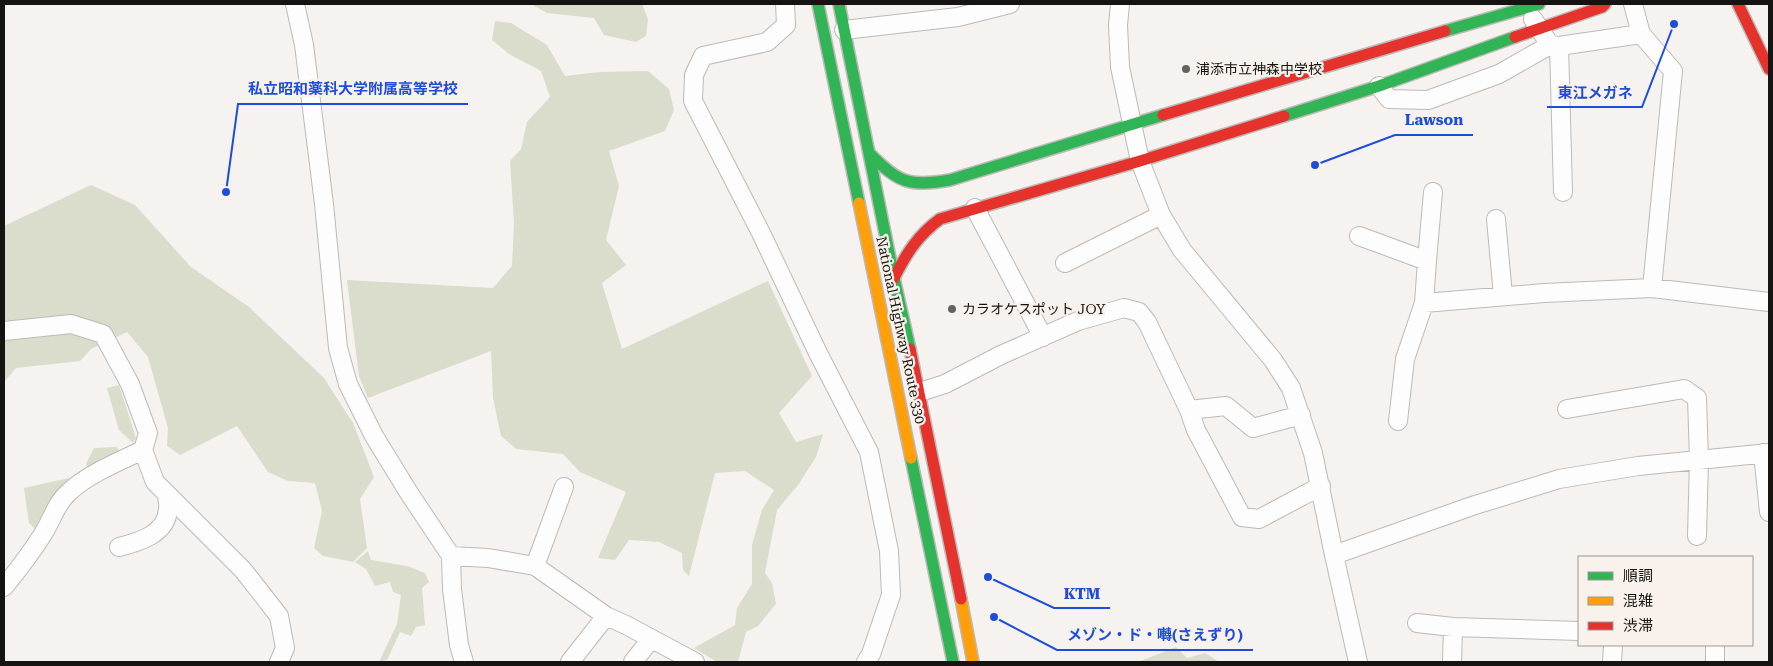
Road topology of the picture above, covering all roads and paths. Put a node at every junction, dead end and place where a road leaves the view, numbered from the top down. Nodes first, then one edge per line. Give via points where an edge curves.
1 (295, 4) edge
2 (784, 4) edge
3 (818, 4) edge
4 (839, 4) edge
5 (1010, 4) edge
6 (1120, 4) edge
7 (1605, 4) edge
8 (1633, 4) edge
9 (1738, 4) edge
10 (1529, 5) edge
11 (1539, 28) junction
12 (844, 30) junction
13 (1641, 34) junction
14 (1555, 45) junction
15 (1769, 69) edge
16 (1379, 86) junction
17 (1132, 124) junction
18 (870, 154) junction
19 (1140, 161) junction
20 (1432, 192) dead end
21 (1562, 192) dead end
22 (975, 208) junction
23 (1161, 215) junction
24 (1496, 219) dead end
25 (1359, 236) dead end
26 (1427, 261) junction
27 (1066, 263) dead end
28 (894, 278) junction
29 (1652, 288) junction
30 (1503, 296) junction
31 (1769, 302) edge
32 (1424, 303) junction
33 (4, 331) edge
34 (1043, 337) junction
35 (920, 392) junction
36 (1567, 409) dead end
37 (1189, 410) junction
38 (1300, 415) junction
39 (1398, 421) dead end
40 (143, 450) junction
41 (1766, 453) edge
42 (1699, 460) junction
43 (1321, 486) junction
44 (564, 487) dead end
45 (167, 494) junction
46 (1769, 512) edge
47 (1697, 536) dead end
48 (119, 547) dead end
49 (1334, 555) junction
50 (452, 556) junction
51 (535, 566) junction
52 (4, 587) edge
53 (606, 616) junction
54 (1417, 623) dead end
55 (1453, 626) junction
56 (1578, 631) edge
57 (651, 639) junction
58 (459, 645) junction
59 (1613, 646) edge
60 (1715, 646) edge
61 (280, 662) edge
62 (455, 662) edge
63 (464, 662) edge
64 (570, 662) edge
65 (633, 662) edge
66 (695, 662) edge
67 (866, 662) edge
68 (953, 662) edge
69 (974, 662) edge
70 (1358, 662) edge
71 (1452, 662) edge
72 (1612, 662) edge
73 (1715, 662) edge

1 - 50 street via 304,45 324,204 338,348 348,384 374,436
2 - 67 street via 786,25 767,42 703,56 694,75 693,101 869,452 890,551 891,595
3 - 68 main road, National Highway Route 330
4 - 12 main road, National Highway Route 330
5 - 12 street via 958,16
6 - 17 street via 1120,67
7 - 11 main road
8 - 13 street
9 - 15 main road
10 - 11 street
10 - 17 main road
11 - 14 street
11 - 16 main road
12 - 18 main road, National Highway Route 330
13 - 14 street
13 - 29 street via 1673,71
14 - 16 street via 1499,74 1428,100 1389,99
14 - 21 street
16 - 19 main road
17 - 18 main road via 1071,148 925,185 898,178
17 - 19 street
18 - 28 main road, National Highway Route 330
19 - 22 main road via 1079,174
19 - 23 street
20 - 26 street
22 - 28 main road via 940,219 926,228 906,252
22 - 34 street
23 - 27 street
23 - 38 street via 1182,250 1273,360 1291,388
24 - 30 street
25 - 26 street
26 - 32 street
28 - 35 main road, National Highway Route 330
29 - 30 street
29 - 31 street
30 - 32 street
32 - 39 street via 1405,358
33 - 40 street via 71,324 103,334 130,384 148,433
34 - 35 street via 945,384
34 - 37 street via 1124,308 1139,312 1147,322
35 - 69 main road, National Highway Route 330
36 - 42 street via 1684,389 1697,398
37 - 38 street via 1226,406 1253,428
37 - 43 street via 1196,430 1242,517 1259,519
38 - 43 street
40 - 45 street via 156,482
40 - 52 street via 106,467 69,492 53,512 28,558
41 - 42 street
41 - 46 street
42 - 47 street
42 - 49 street via 1559,479
43 - 49 street
44 - 51 street
45 - 48 street via 164,526 150,537
45 - 61 street via 243,570 279,616 285,648
49 - 70 street
50 - 51 street
50 - 58 street via 452,589
51 - 53 street
53 - 57 street
53 - 64 street
54 - 55 street
55 - 56 street
55 - 71 street
57 - 65 street
57 - 66 street
58 - 62 street
58 - 63 street
59 - 72 street
60 - 73 street

